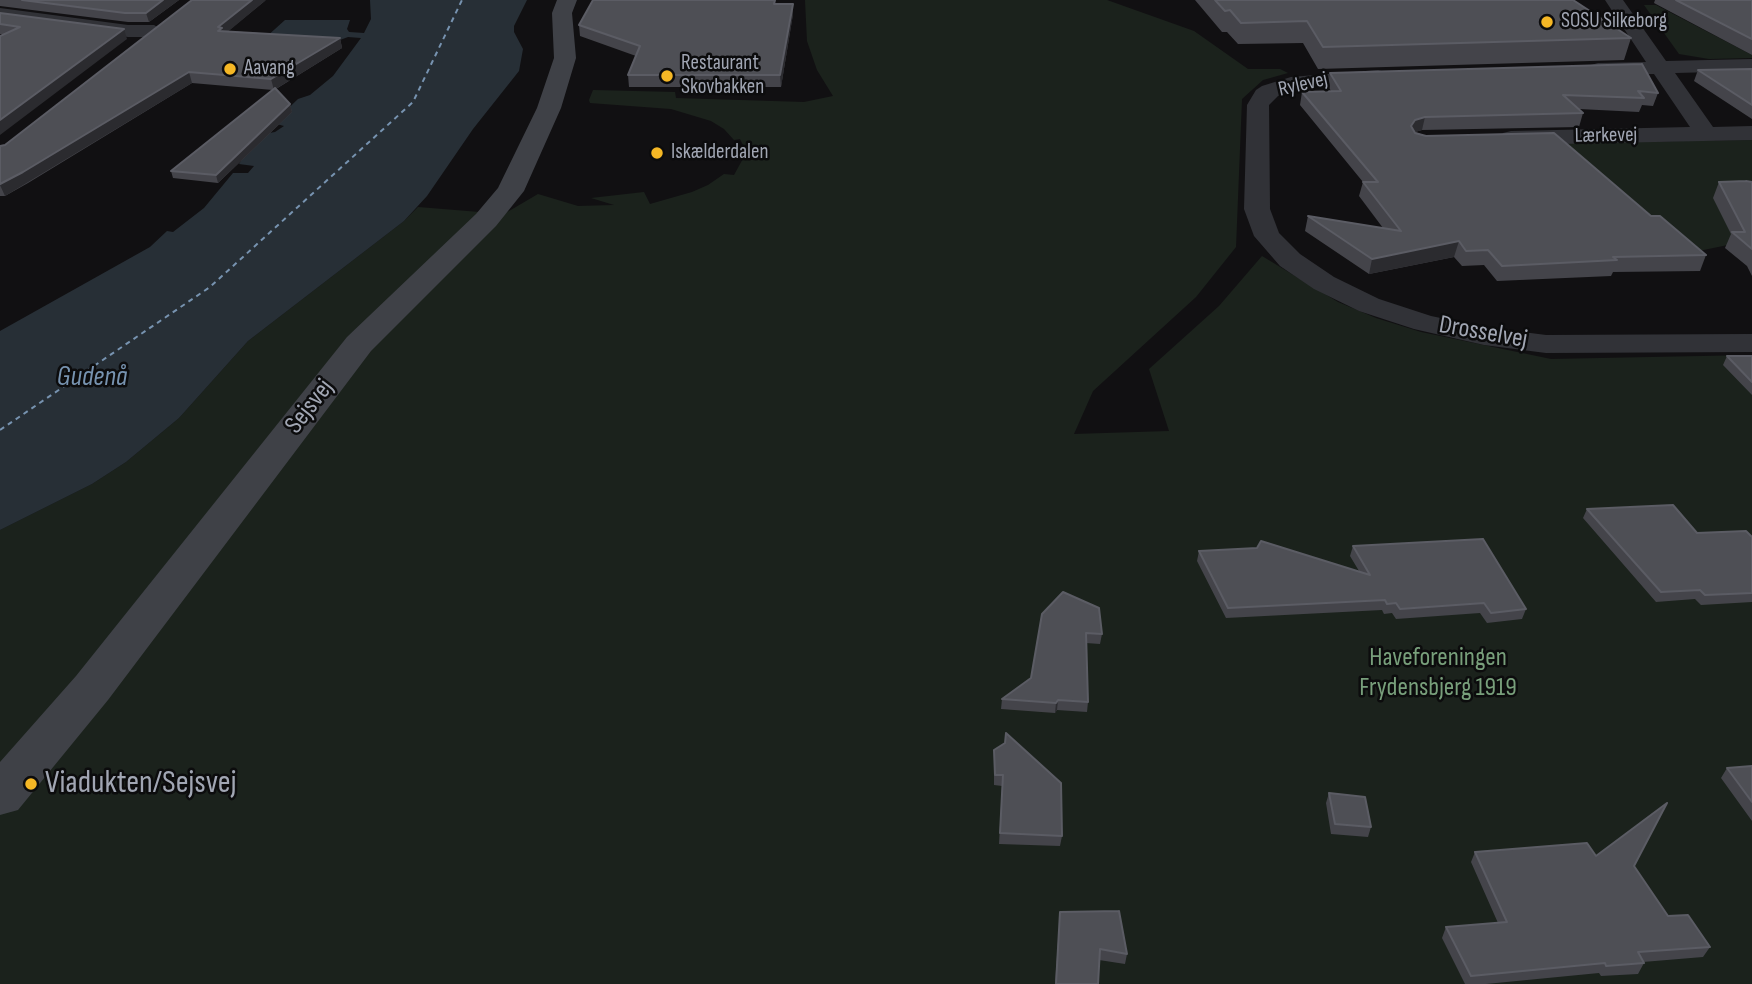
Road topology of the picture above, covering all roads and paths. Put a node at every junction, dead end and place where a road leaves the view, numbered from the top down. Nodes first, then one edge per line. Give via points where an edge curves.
1 (567, 0) edge
2 (1614, 0) edge
3 (0, 15) edge
4 (172, 17) edge
5 (154, 31) junction
6 (132, 48) edge
7 (1752, 65) edge
8 (1659, 68) junction
9 (1578, 70) edge
10 (1404, 75) edge
11 (1752, 133) edge
12 (1706, 134) junction
13 (1490, 138) edge
14 (1256, 209) joint
15 (1752, 343) edge
16 (0, 796) edge

1 - 16 street, Sejsvej via 562,13 565,58 549,108 510,191 359,344 92,688
2 - 8 street
3 - 5 street
4 - 5 street
5 - 6 street
7 - 8 street
8 - 9 street
8 - 12 street
10 - 14 street, Rylevej via 1310,79 1264,95 1258,105
11 - 12 street, Lærkevej
12 - 13 street, Lærkevej
14 - 15 street, Drosselvej via 1267,236 1312,275 1369,304 1424,323 1546,344

